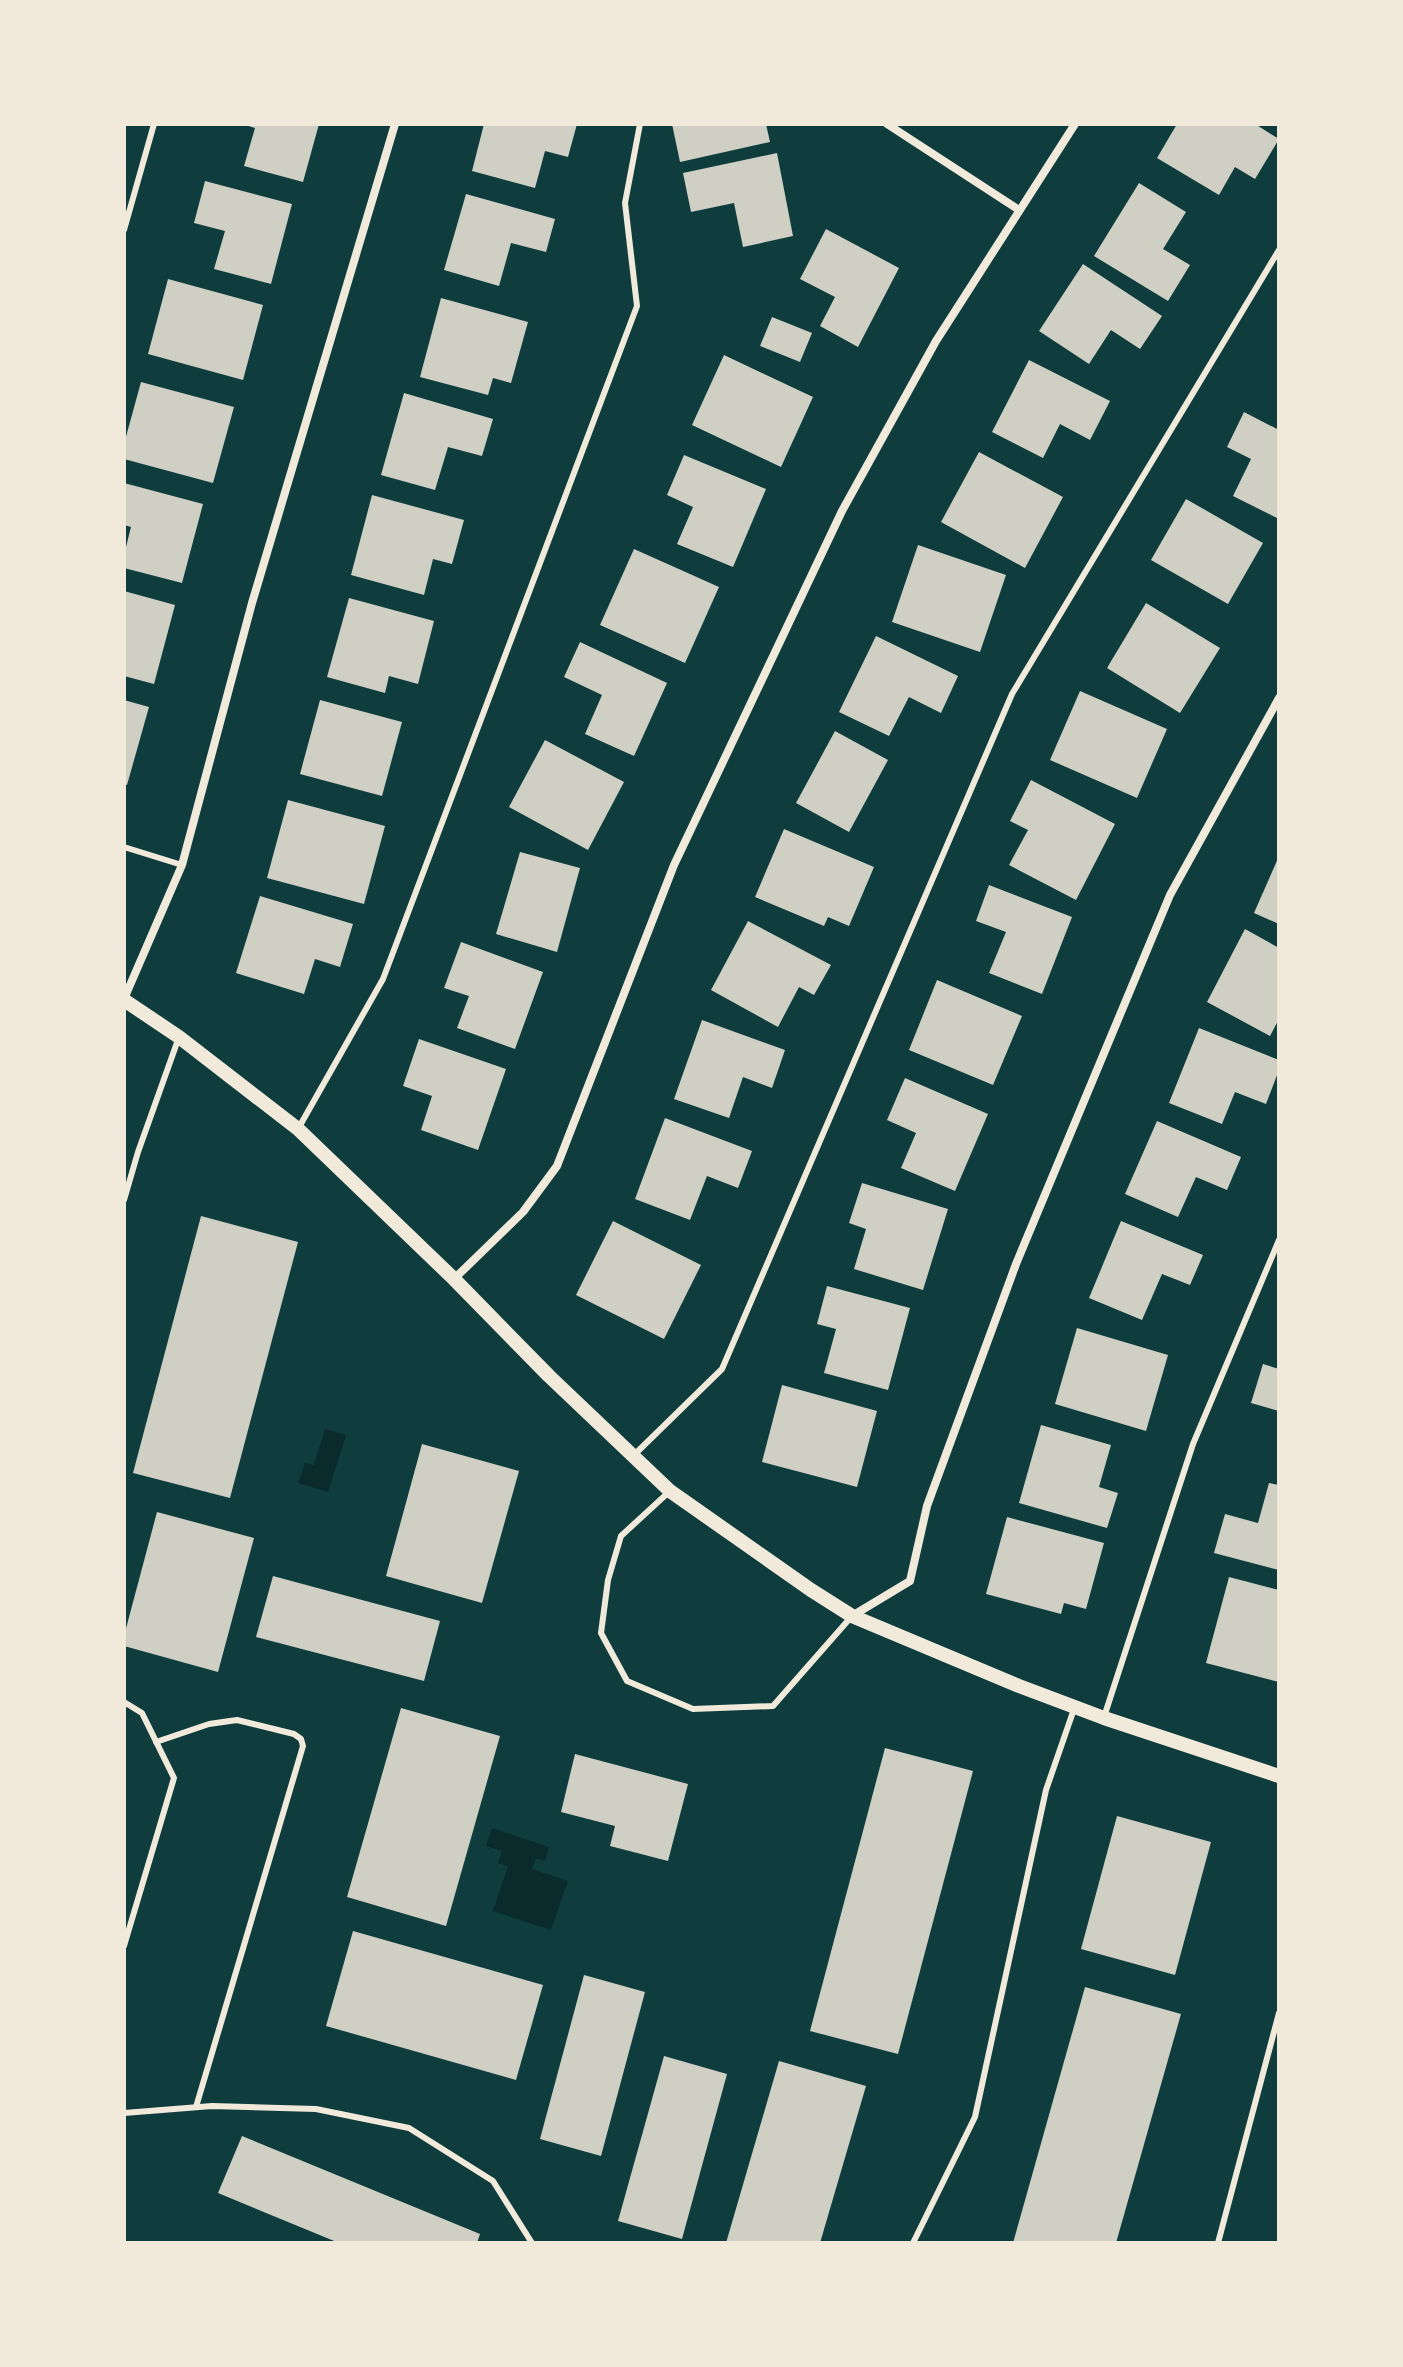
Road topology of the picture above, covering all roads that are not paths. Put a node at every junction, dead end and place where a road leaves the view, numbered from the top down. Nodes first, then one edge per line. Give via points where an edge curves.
1 (154, 124) edge
2 (395, 124) edge
3 (640, 124) edge
4 (887, 124) edge
5 (1075, 124) edge
6 (1019, 210) junction
7 (124, 230) edge
8 (1279, 250) edge
9 (1279, 698) edge
10 (124, 847) edge
11 (182, 865) junction
12 (124, 1000) edge
13 (179, 1037) junction
14 (298, 1129) junction
15 (124, 1200) edge
16 (1279, 1240) edge
17 (454, 1279) junction
18 (633, 1456) junction
19 (670, 1491) junction
20 (852, 1616) junction
21 (124, 1702) edge
22 (1075, 1707) junction
23 (1104, 1718) junction
24 (156, 1742) junction
25 (1279, 1776) edge
26 (124, 1946) edge
27 (1279, 2013) edge
28 (196, 2107) junction
29 (124, 2113) edge
30 (532, 2243) edge
31 (913, 2243) edge
32 (1218, 2243) edge

1 - 7 lane
2 - 11 street via 252,603
3 - 14 lane via 625,203 637,306 383,979
4 - 6 street
5 - 6 street
6 - 17 street via 936,341 842,511 674,865 557,1166 523,1212
8 - 18 lane via 1012,694 722,1369
9 - 20 street via 1151,939 1011,1278 927,1506 910,1581
10 - 11 lane
11 - 12 street
12 - 13 street
13 - 14 street
13 - 15 lane
14 - 17 street
16 - 23 lane via 1193,1444
17 - 18 street
18 - 19 street
19 - 20 street
19 - 20 lane via 621,1536 608,1580 601,1633 627,1681 693,1709 773,1706
20 - 22 street
21 - 24 lane via 142,1713
22 - 23 street
22 - 31 lane via 1046,1790 975,2117
23 - 25 street
24 - 26 lane via 174,1778
24 - 28 lane via 237,1720 294,1734 303,1746
27 - 32 lane
28 - 29 lane
28 - 30 lane via 316,2109 409,2128 493,2181

